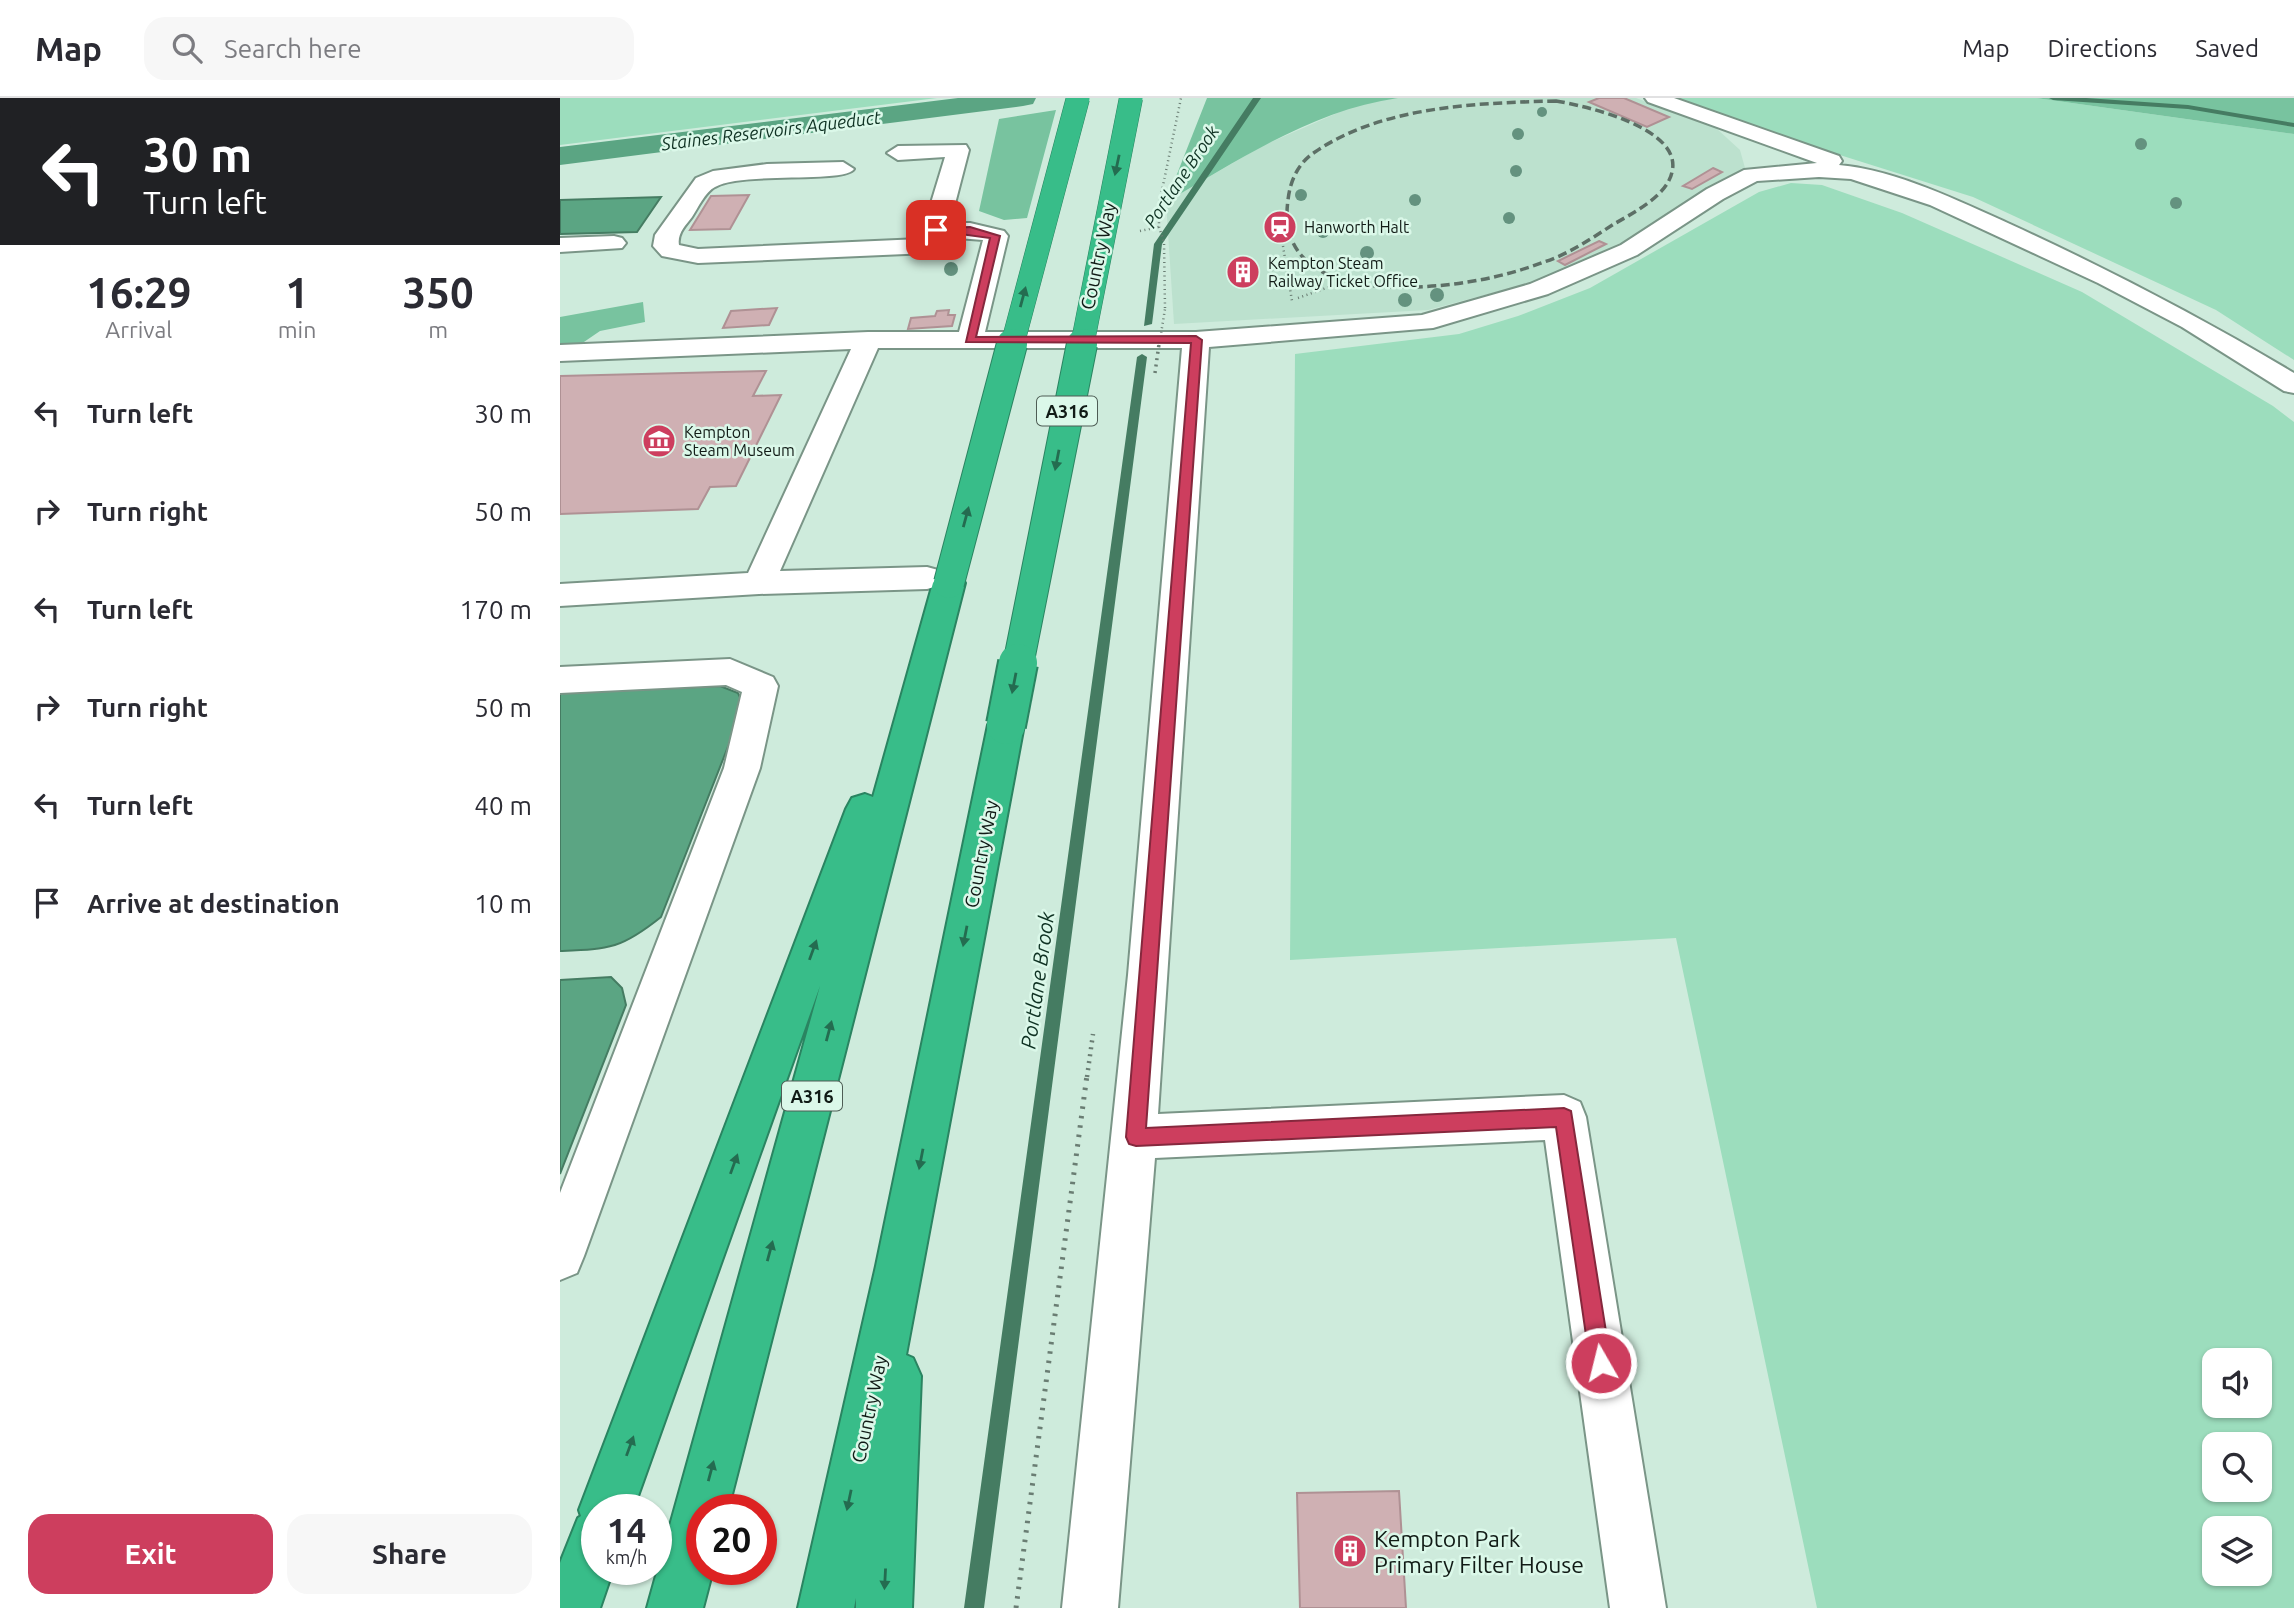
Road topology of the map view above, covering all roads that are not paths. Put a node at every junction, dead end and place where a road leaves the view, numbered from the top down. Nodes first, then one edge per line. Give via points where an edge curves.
1 (1078, 98) edge
2 (1131, 98) edge
3 (1655, 98) edge
4 (1689, 110) junction
5 (898, 153) dead end
6 (843, 169) dead end
7 (1752, 175) junction
8 (1884, 180) junction
9 (936, 230) junction
10 (614, 243) dead end
11 (560, 245) edge
12 (868, 340) junction
13 (970, 340) junction
14 (1196, 340) junction
15 (560, 353) edge
16 (2294, 385) edge
17 (938, 581) junction
18 (759, 583) junction
19 (560, 595) edge
20 (560, 680) edge
21 (1136, 1137) junction
22 (560, 1256) edge
23 (900, 1266) junction
24 (613, 1494) edge
25 (581, 1582) edge
26 (572, 1608) edge
27 (675, 1608) edge
28 (826, 1608) edge
29 (884, 1608) edge
30 (1090, 1608) edge
31 (1637, 1608) edge

17 -> 1 highway, A316, bridge
2 -> 23 highway, Country Way / A316, bridge
3 - 4 lane
4 - 7 lane via 1742,141 1752,158
4 - 8 lane
5 - 9 lane via 958,150
6 - 9 lane via 767,171 721,176 704,183 667,235 665,246 698,256 929,246
7 - 8 lane via 1819,170
7 - 14 lane via 1714,194 1629,250 1539,289 1437,320
8 - 16 lane via 2107,278 2191,322
9 - 13 lane via 996,236
10 - 11 lane
12 - 13 lane
12 - 15 lane
12 - 18 lane
13 - 14 lane
14 - 21 lane
17 - 18 lane
24 -> 17 highway
27 -> 17 highway, A316
18 - 19 lane
20 - 22 lane via 730,672 761,686 742,768
21 - 30 lane
21 - 31 lane via 1564,1117
23 -> 28 highway, Country Way / A316
23 -> 29 highway
25 - 26 highway

